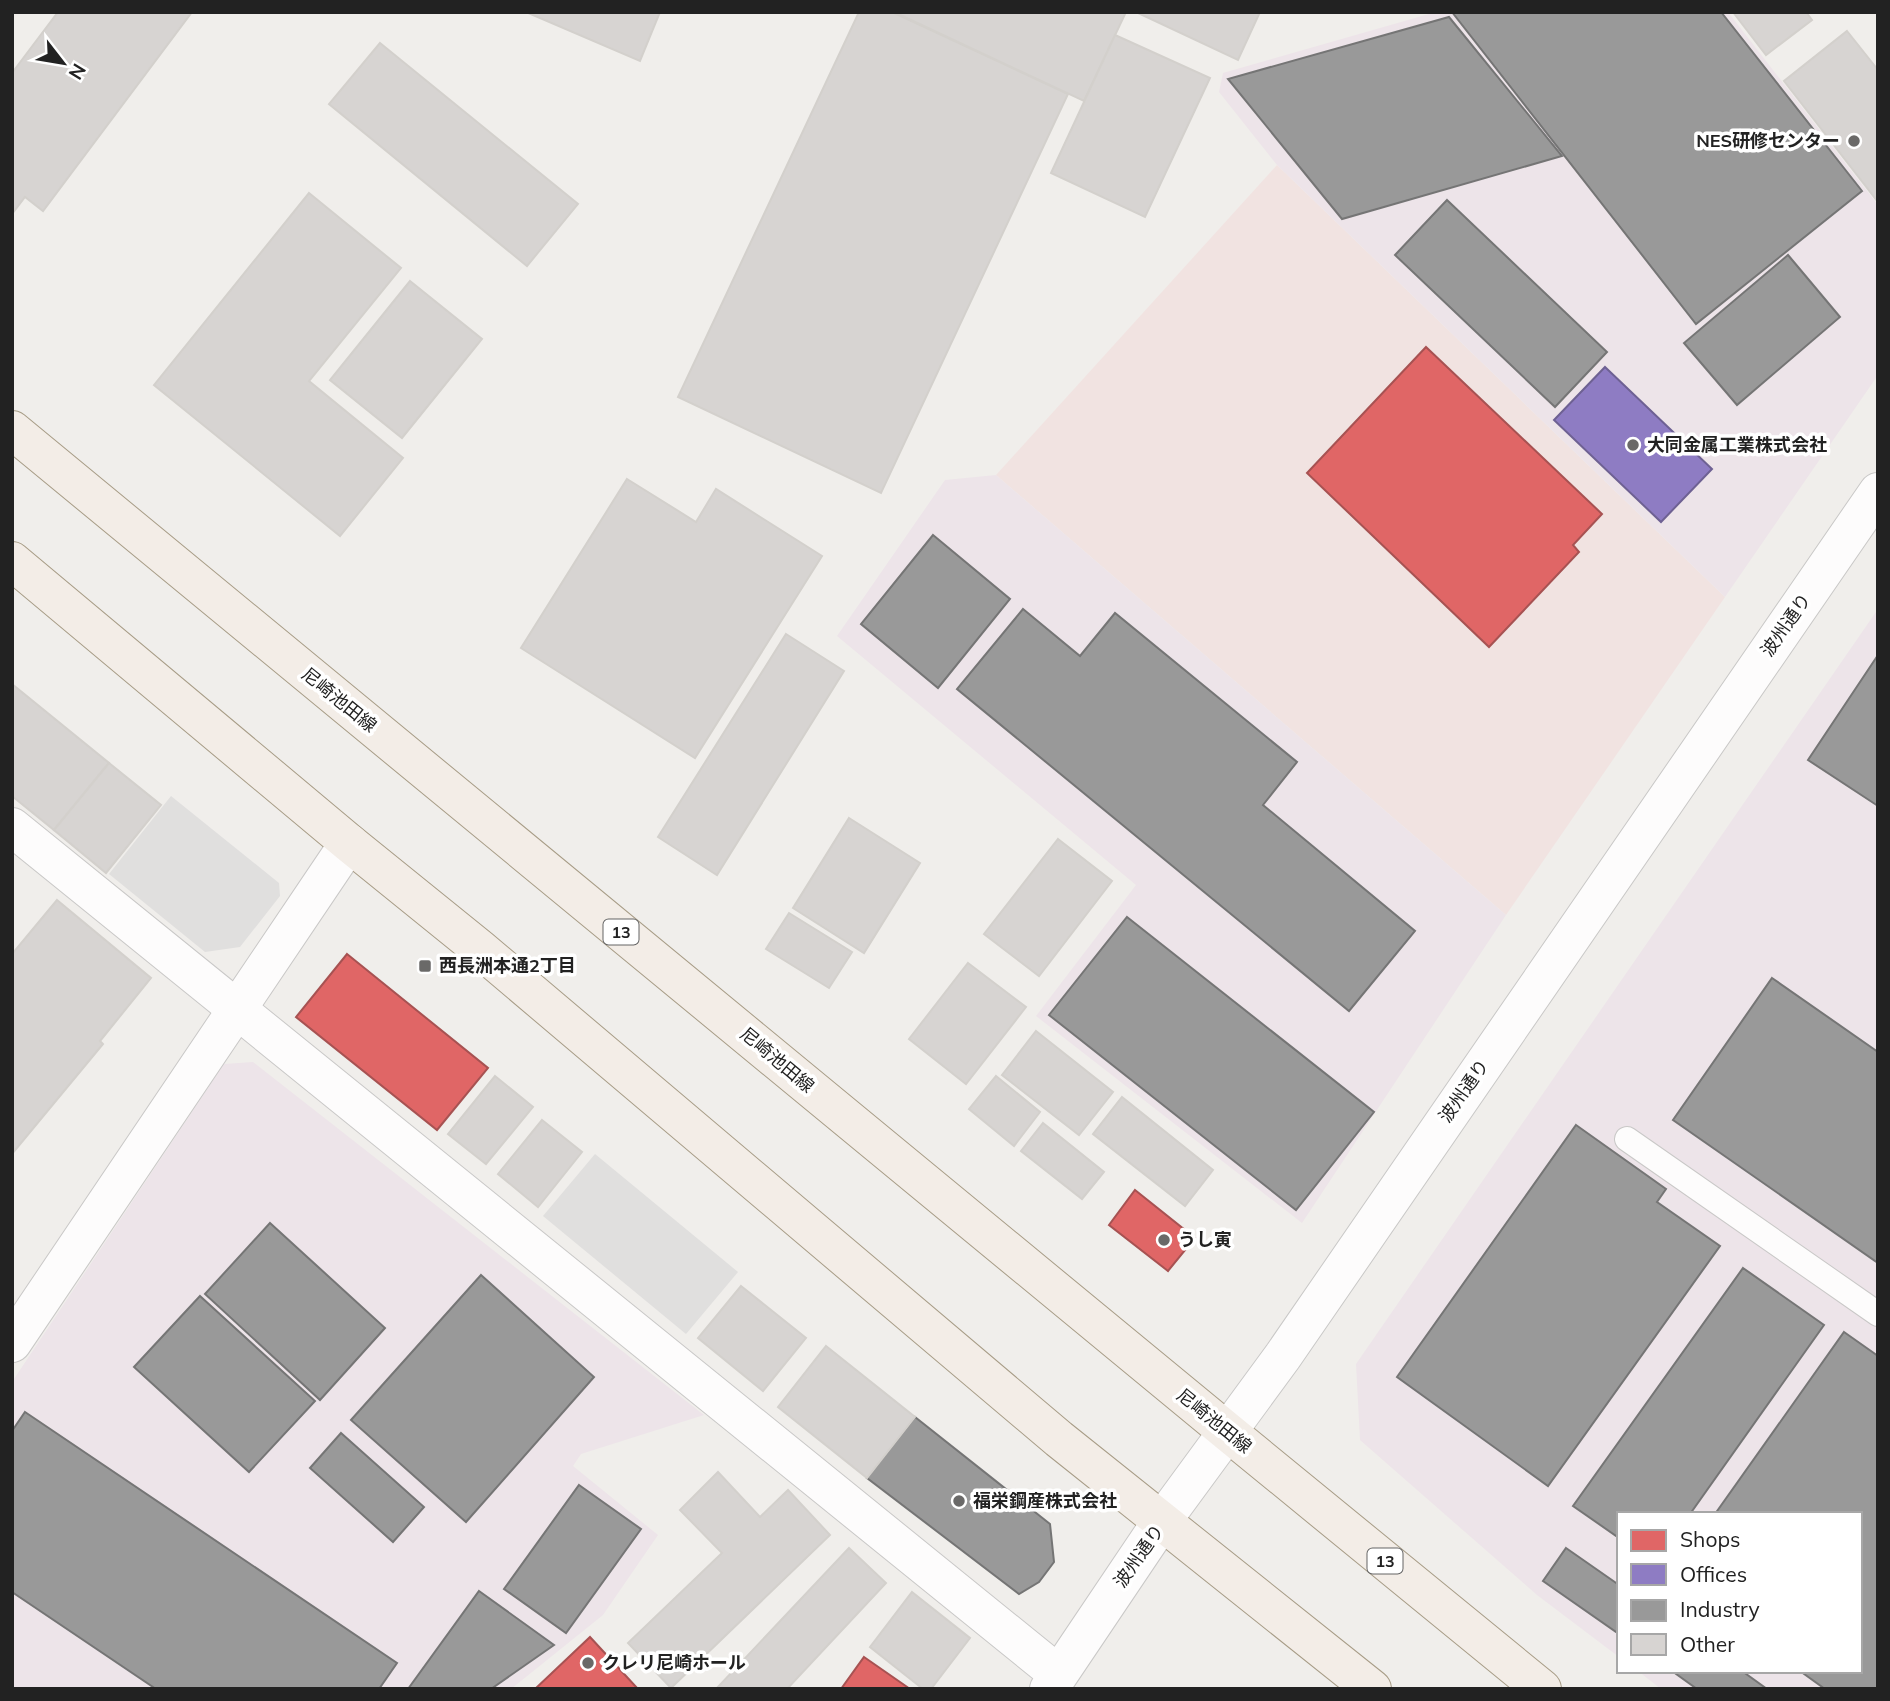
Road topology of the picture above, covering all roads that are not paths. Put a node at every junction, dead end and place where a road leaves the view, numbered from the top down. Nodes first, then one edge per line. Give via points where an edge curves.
1 (12, 430) edge
2 (1878, 492) edge
3 (12, 561) edge
4 (12, 827) edge
5 (349, 843) junction
6 (237, 1010) junction
7 (1627, 1139) dead end
8 (1878, 1314) edge
9 (12, 1343) edge
10 (1229, 1433) junction
11 (1163, 1521) junction
12 (1054, 1681) edge
13 (1372, 1689) edge
14 (1542, 1689) edge

1 - 10 main road, 尼崎池田線 / 13
2 - 10 street, 波州通り
3 - 5 main road
4 - 6 street
5 - 6 street
5 - 11 main road
6 - 9 street
6 - 12 street
7 - 8 lane
10 - 11 street, 波州通り
10 - 14 main road, 尼崎池田線 / 13
11 - 12 street, 波州通り
11 - 13 main road

